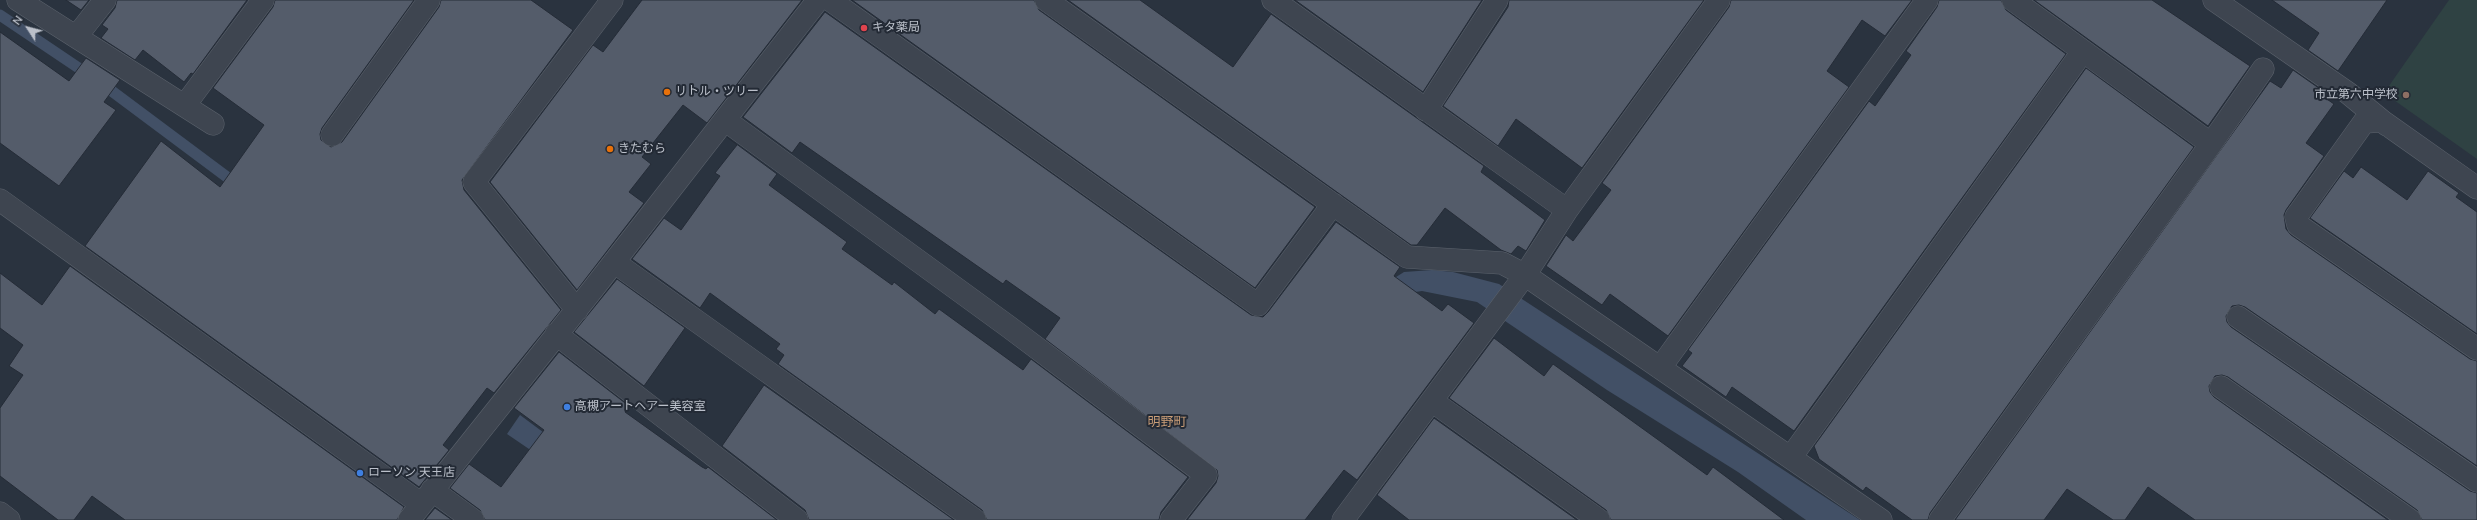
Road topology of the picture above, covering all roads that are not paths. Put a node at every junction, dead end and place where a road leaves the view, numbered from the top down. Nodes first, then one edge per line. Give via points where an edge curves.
1 (18, 0) edge
2 (104, 0) edge
3 (263, 0) edge
4 (429, 0) edge
5 (612, 0) edge
6 (818, 0) edge
7 (830, 0) edge
8 (1046, 0) edge
9 (1273, 0) edge
10 (1497, 0) edge
11 (1720, 0) edge
12 (1927, 0) edge
13 (2013, 0) edge
14 (2214, 0) edge
15 (76, 37) junction
16 (2083, 51) junction
17 (2264, 69) dead end
18 (185, 105) junction
19 (1426, 110) junction
20 (725, 120) junction
21 (2380, 120) junction
22 (213, 124) dead end
23 (332, 135) dead end
24 (2211, 144) junction
25 (2477, 188) edge
26 (0, 200) edge
27 (1332, 204) junction
28 (1567, 210) junction
29 (614, 262) junction
30 (1519, 282) junction
31 (577, 310) junction
32 (2238, 317) dead end
33 (556, 334) junction
34 (2477, 349) edge
35 (1660, 368) junction
36 (2221, 387) dead end
37 (1432, 401) junction
38 (1791, 458) junction
39 (2477, 481) edge
40 (421, 505) edge
41 (0, 513) edge
42 (9, 520) edge
43 (473, 520) edge
44 (797, 520) edge
45 (975, 520) edge
46 (1171, 520) edge
47 (1343, 520) edge
48 (1599, 520) edge
49 (1881, 520) edge
50 (1940, 520) edge
51 (2410, 520) edge

1 - 15 street
2 - 15 street
3 - 18 street
4 - 23 street
5 - 31 street via 474,182
6 - 20 street
7 - 27 street via 1258,305
8 - 27 street
9 - 19 street
10 - 19 street
11 - 28 street
12 - 35 street
13 - 16 street
14 - 21 street via 2348,94
15 - 18 street
16 - 24 street
16 - 38 street
17 - 24 street
18 - 22 street
19 - 28 street
20 - 29 street
20 - 46 street via 1016,332 1206,475
21 - 25 street
21 - 34 street via 2382,122 2364,122 2296,217 2298,225
24 - 50 street
26 - 40 street
27 - 30 street via 1407,257 1502,263
28 - 30 street
29 - 31 street
29 - 45 street
30 - 35 street
30 - 37 street
31 - 33 street
32 - 39 street
33 - 40 street
33 - 44 street
35 - 38 street
36 - 51 street
37 - 47 street
37 - 48 street
38 - 49 street
40 - 43 street
41 - 42 street

